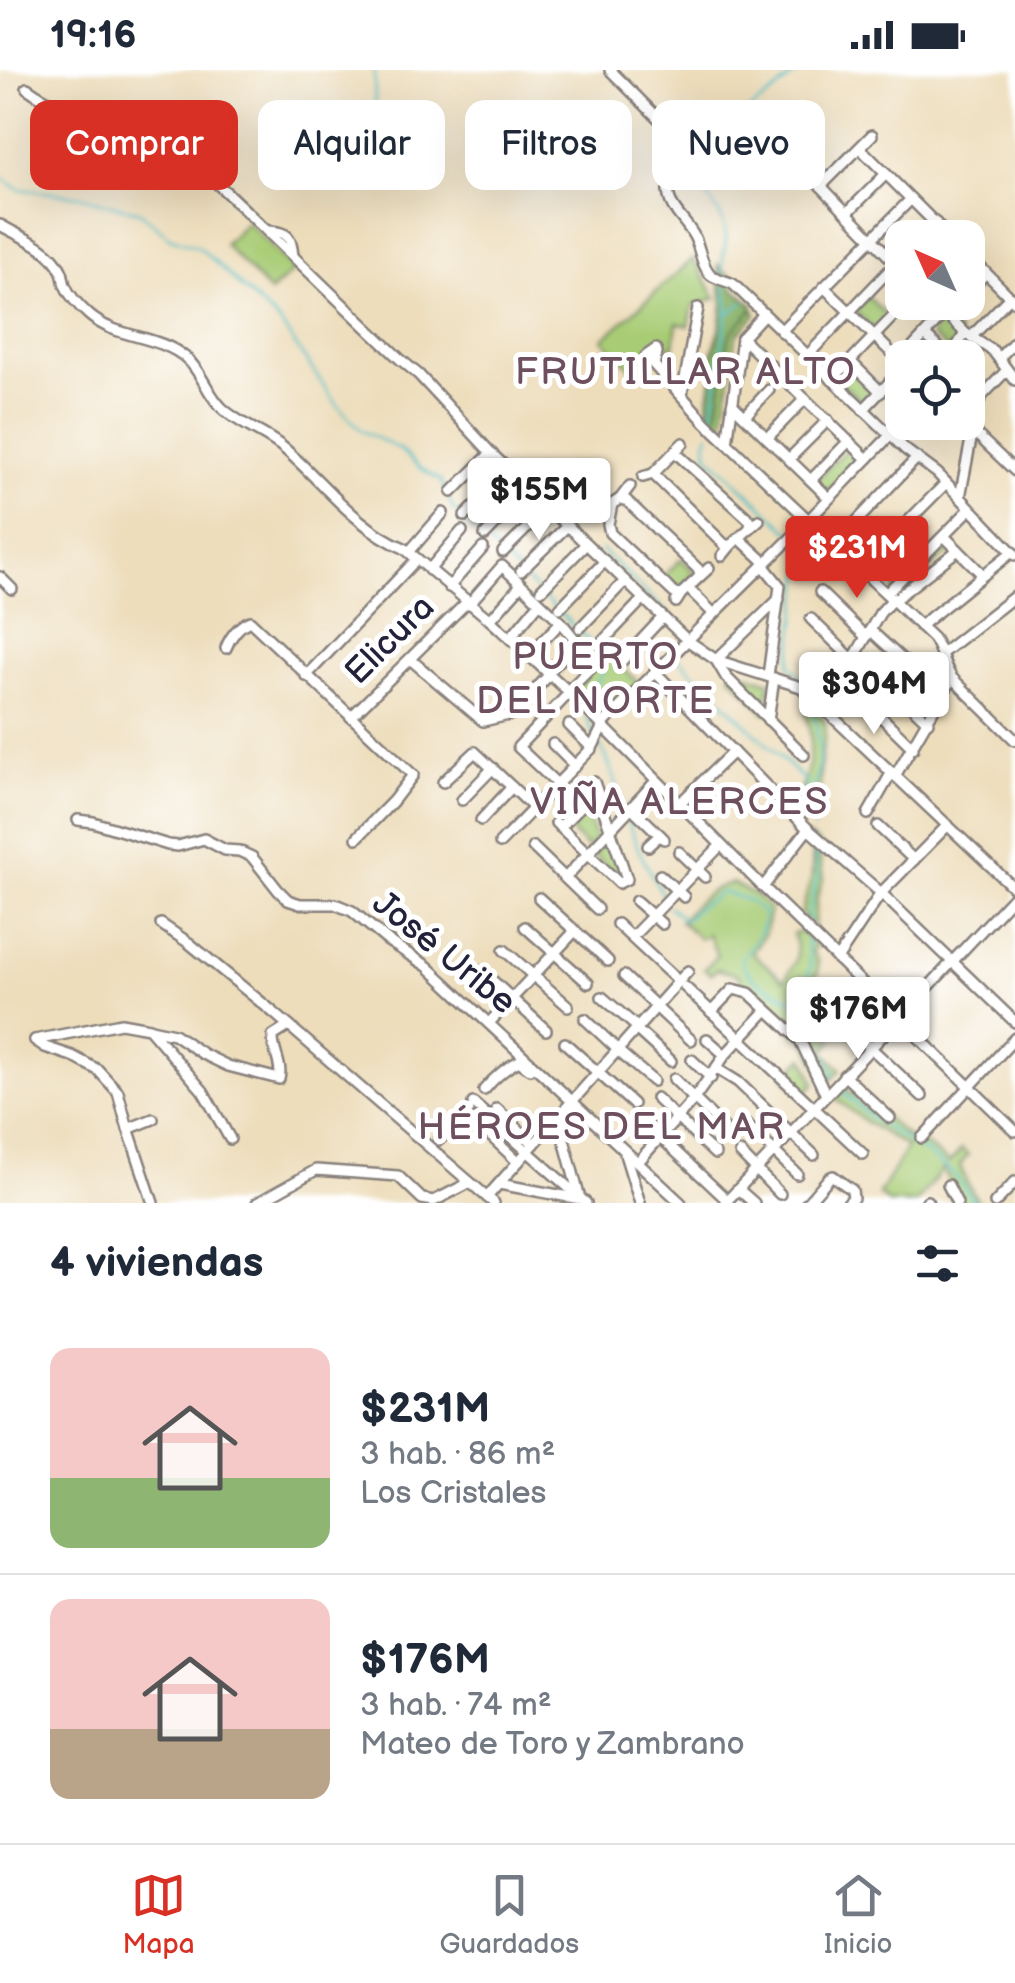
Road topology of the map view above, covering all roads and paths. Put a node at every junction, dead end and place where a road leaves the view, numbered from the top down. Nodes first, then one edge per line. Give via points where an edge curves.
1 (610, 70) edge
2 (27, 88) dead end
3 (872, 136) dead end
4 (860, 148) junction
5 (886, 174) junction
6 (911, 198) junction
7 (847, 213) junction
8 (932, 220) edge
9 (0, 225) edge
10 (872, 238) junction
11 (885, 250) edge
12 (986, 273) edge
13 (885, 277) edge
14 (824, 287) junction
15 (1013, 299) edge
16 (698, 308) dead end
17 (849, 312) junction
18 (764, 314) junction
19 (890, 320) edge
20 (939, 320) edge
21 (952, 320) edge
22 (781, 331) junction
23 (925, 335) junction
24 (968, 335) junction
25 (875, 336) junction
26 (742, 338) junction
27 (921, 340) edge
28 (930, 340) edge
29 (964, 340) edge
30 (1015, 341) edge
31 (885, 346) edge
32 (807, 356) junction
33 (999, 358) junction
34 (650, 360) dead end
35 (851, 362) junction
36 (1008, 370) junction
37 (832, 380) junction
38 (1015, 380) edge
39 (885, 386) edge
40 (769, 390) dead end
41 (881, 392) junction
42 (985, 393) edge
43 (682, 395) junction
44 (805, 399) junction
45 (732, 404) junction
46 (863, 410) junction
47 (745, 416) junction
48 (828, 420) junction
49 (885, 431) edge
50 (768, 438) junction
51 (886, 440) edge
52 (895, 440) edge
53 (971, 440) edge
54 (983, 440) edge
55 (849, 441) junction
56 (684, 442) dead end
57 (727, 443) junction
58 (490, 453) junction
59 (676, 453) junction
60 (917, 458) junction
61 (789, 459) junction
62 (867, 459) junction
63 (510, 470) junction
64 (1015, 471) edge
65 (811, 480) junction
66 (946, 483) junction
67 (630, 486) dead end
68 (530, 488) junction
69 (452, 492) dead end
70 (960, 497) junction
71 (830, 498) junction
72 (620, 499) junction
73 (548, 507) junction
74 (970, 509) junction
75 (443, 513) dead end
76 (465, 516) dead end
77 (809, 520) junction
78 (567, 526) junction
79 (462, 531) dead end
80 (745, 533) junction
81 (485, 534) dead end
82 (944, 536) junction
83 (586, 544) junction
84 (835, 544) junction
85 (483, 548) dead end
86 (958, 550) junction
87 (503, 552) dead end
88 (410, 553) junction
89 (1013, 554) edge
90 (722, 556) dead end
91 (605, 562) junction
92 (766, 562) junction
93 (428, 570) junction
94 (861, 570) junction
95 (521, 571) dead end
96 (982, 574) junction
97 (0, 576) edge
98 (625, 581) junction
99 (520, 586) junction
100 (449, 587) junction
101 (12, 589) dead end
102 (541, 590) dead end
103 (684, 592) junction
104 (820, 592) dead end
105 (1015, 596) edge
106 (891, 598) junction
107 (643, 599) junction
108 (779, 599) junction
109 (468, 603) junction
110 (540, 603) junction
111 (560, 608) dead end
112 (716, 612) junction
113 (663, 617) junction
114 (811, 619) dead end
115 (490, 620) junction
116 (561, 622) junction
117 (920, 626) junction
118 (580, 628) dead end
119 (868, 634) junction
120 (510, 638) junction
121 (688, 640) junction
122 (603, 641) dead end
123 (577, 643) junction
124 (226, 648) dead end
125 (941, 654) junction
126 (530, 655) junction
127 (854, 657) junction
128 (410, 659) junction
129 (716, 660) junction
130 (618, 664) dead end
131 (654, 672) junction
132 (548, 674) junction
133 (306, 676) junction
134 (771, 677) junction
135 (952, 678) junction
136 (568, 692) junction
137 (942, 696) junction
138 (862, 698) dead end
139 (825, 708) junction
140 (351, 717) junction
141 (768, 720) junction
142 (928, 722) junction
143 (569, 725) dead end
144 (603, 726) junction
145 (1015, 740) edge
146 (595, 743) junction
147 (553, 744) dead end
148 (913, 748) junction
149 (733, 752) junction
150 (804, 755) dead end
151 (575, 766) junction
152 (493, 768) junction
153 (894, 774) junction
154 (443, 782) dead end
155 (658, 782) junction
156 (557, 784) junction
157 (512, 788) junction
158 (462, 800) dead end
159 (679, 804) junction
160 (534, 808) junction
161 (632, 808) junction
162 (868, 814) dead end
163 (78, 820) dead end
164 (481, 820) dead end
165 (948, 825) junction
166 (878, 826) dead end
167 (808, 829) junction
168 (610, 830) junction
169 (357, 838) dead end
170 (500, 843) dead end
171 (721, 845) junction
172 (648, 846) dead end
173 (532, 847) dead end
174 (679, 852) dead end
175 (588, 854) junction
176 (914, 860) junction
177 (701, 874) junction
178 (660, 875) dead end
179 (565, 878) junction
180 (763, 888) junction
181 (1015, 892) edge
182 (680, 894) junction
183 (881, 894) junction
184 (539, 898) dead end
185 (636, 901) dead end
186 (598, 909) dead end
187 (657, 920) junction
188 (162, 924) dead end
189 (617, 924) dead end
190 (525, 927) dead end
191 (575, 931) junction
192 (632, 938) junction
193 (504, 950) dead end
194 (554, 953) junction
195 (837, 959) junction
196 (608, 961) dead end
197 (952, 961) junction
198 (482, 971) dead end
199 (688, 971) dead end
200 (533, 975) junction
201 (624, 976) dead end
202 (588, 984) dead end
203 (682, 984) junction
204 (602, 997) dead end
205 (512, 998) junction
206 (820, 1000) dead end
207 (568, 1006) dead end
208 (656, 1006) junction
209 (768, 1010) junction
210 (712, 1012) junction
211 (898, 1018) junction
212 (585, 1019) dead end
213 (1015, 1022) edge
214 (490, 1023) junction
215 (289, 1026) junction
216 (149, 1028) junction
217 (637, 1028) junction
218 (546, 1030) dead end
219 (1015, 1038) edge
220 (707, 1039) dead end
221 (691, 1040) dead end
222 (741, 1040) junction
223 (566, 1043) dead end
224 (870, 1047) junction
225 (617, 1050) junction
226 (725, 1055) junction
227 (692, 1060) dead end
228 (672, 1061) dead end
229 (536, 1067) junction
230 (598, 1072) junction
231 (714, 1073) junction
232 (844, 1075) junction
233 (674, 1080) dead end
234 (653, 1082) dead end
235 (969, 1087) junction
236 (484, 1090) dead end
237 (826, 1095) junction
238 (922, 1096) dead end
239 (656, 1098) dead end
240 (694, 1099) junction
241 (572, 1101) junction
242 (634, 1104) dead end
243 (813, 1108) junction
244 (468, 1109) junction
245 (496, 1109) dead end
246 (485, 1113) junction
247 (558, 1117) junction
248 (640, 1118) dead end
249 (676, 1118) junction
250 (890, 1118) dead end
251 (153, 1119) dead end
252 (747, 1125) dead end
253 (481, 1126) dead end
254 (724, 1128) dead end
255 (128, 1129) junction
256 (1015, 1131) edge
257 (792, 1132) junction
258 (660, 1137) junction
259 (922, 1138) dead end
260 (230, 1139) dead end
261 (439, 1140) dead end
262 (530, 1148) junction
263 (624, 1149) junction
264 (774, 1151) junction
265 (740, 1153) dead end
266 (716, 1154) dead end
267 (863, 1154) dead end
268 (814, 1155) dead end
269 (518, 1162) junction
270 (638, 1162) junction
271 (756, 1170) junction
272 (797, 1174) dead end
273 (1015, 1182) edge
274 (470, 1183) junction
275 (499, 1184) junction
276 (948, 1185) dead end
277 (738, 1189) junction
278 (780, 1194) dead end
279 (490, 1200) edge
280 (583, 1201) edge
281 (726, 1202) edge
282 (153, 1203) edge
283 (258, 1203) edge
284 (640, 1203) edge
285 (682, 1203) edge
286 (754, 1203) edge
287 (807, 1203) edge
288 (848, 1203) edge
289 (957, 1203) edge
290 (995, 1203) edge

1 - 18 street via 690,156 668,190 668,203 688,226 707,270 734,284
2 - 58 street via 78,111 130,107 144,114 420,374
3 - 4 street
4 - 5 street
4 - 7 street via 820,185
5 - 6 street
5 - 7 street
6 - 8 street
6 - 10 street
7 - 10 street
9 - 88 street via 53,258 66,289 102,326 188,359 232,418 284,448 366,526
10 - 11 street
10 - 14 street
12 - 15 street
13 - 17 street
14 - 17 street
14 - 22 street
15 - 24 street
16 - 43 street
17 - 25 street
17 - 32 street
18 - 22 street
18 - 26 street
19 - 25 street
20 - 23 street
21 - 24 street
22 - 32 street
23 - 27 street
23 - 28 street
24 - 29 street
24 - 33 street
25 - 31 street
25 - 35 street
26 - 44 street
26 - 45 street
30 - 33 street
32 - 37 street
33 - 36 street
34 - 43 street
35 - 37 street
35 - 41 street
36 - 38 street
36 - 42 street
37 - 46 street
39 - 41 street
40 - 47 street
41 - 46 street
43 - 57 street
44 - 48 street
44 - 50 street
45 - 47 street
45 - 57 street
46 - 49 street
47 - 50 street
48 - 55 street
48 - 61 street
50 - 61 street
51 - 62 street
52 - 60 street
53 - 70 street
54 - 64 street
55 - 62 street
55 - 65 street
56 - 59 street
57 - 77 street
58 - 63 street
58 - 69 street
59 - 80 street via 751,521
59 - 80 street via 648,475 725,545
60 - 66 street
60 - 84 street
61 - 65 street
62 - 71 street
63 - 68 street
63 - 76 street
65 - 71 street
66 - 70 street
66 - 94 street
67 - 72 street
68 - 73 street
68 - 81 street
70 - 74 street
71 - 77 street
72 - 103 street via 612,504 608,528 674,593
72 - 103 street via 704,572
73 - 78 street
73 - 87 street
74 - 82 street
74 - 89 street
75 - 88 street
77 - 84 street
77 - 92 street
78 - 83 street
78 - 95 street
79 - 93 street
80 - 90 street
80 - 92 street
82 - 86 street
82 - 106 street
83 - 91 street
83 - 102 street
84 - 94 street
85 - 100 street
86 - 96 street
86 - 106 street
88 - 93 street
88 - 133 street
89 - 96 street
91 - 98 street
91 - 111 street
92 - 108 street via 779,581
92 - 112 street
93 - 100 street
94 - 106 street
96 - 117 street
97 - 101 street
98 - 107 street
98 - 118 street
99 - 109 street, Elicura via 502,566
99 - 110 street
99 - 115 street
100 - 109 street
103 - 112 street
104 - 119 street
105 - 125 street
106 - 117 street
106 - 119 street
107 - 113 street
107 - 122 street
108 - 129 street
108 - 134 street
109 - 115 street
109 - 128 street, Elicura
110 - 116 street
110 - 120 street
112 - 121 street
113 - 121 street
113 - 130 street
114 - 127 street
115 - 120 street
116 - 123 street
116 - 126 street
117 - 125 street
119 - 127 street
119 - 137 street
120 - 126 street
121 - 129 street
121 - 131 street
123 - 132 street
123 - 136 street via 595,664
124 - 133 street via 250,621
125 - 135 street
126 - 132 street
127 - 139 street
127 - 142 street
128 - 132 street via 483,720 512,714
128 - 140 street, Elicura
129 - 134 street
129 - 141 street
131 - 144 street
131 - 149 street
132 - 136 street
133 - 140 street
134 - 139 street via 801,687
134 - 141 street
135 - 137 street
135 - 145 street
136 - 144 street
136 - 156 street via 518,747
137 - 142 street
138 - 148 street
139 - 153 street
140 - 169 street via 413,776
141 - 150 street
142 - 148 street
143 - 146 street
144 - 146 street
144 - 155 street
146 - 151 street
147 - 151 street
148 - 153 street
149 - 159 street
149 - 167 street
151 - 156 street
152 - 154 street via 474,752
152 - 157 street
152 - 158 street
153 - 162 street
153 - 165 street
155 - 159 street
155 - 161 street
156 - 160 street
157 - 160 street
157 - 164 street
159 - 171 street
160 - 170 street
161 - 168 street
161 - 172 street via 662,837
163 - 214 street, José Uribe via 168,845 204,838 247,854 288,900 352,911
165 - 176 street
165 - 181 street
166 - 176 street
167 - 180 street
167 - 183 street
168 - 175 street
168 - 175 street via 626,878 621,884
168 - 175 street via 595,786 558,825
171 - 177 street
171 - 180 street
173 - 179 street
174 - 177 street
175 - 179 street
176 - 183 street
177 - 182 street
178 - 182 street
179 - 186 street
180 - 195 street
181 - 197 street
182 - 187 street via 664,903
183 - 195 street
183 - 197 street
184 - 191 street
185 - 187 street
187 - 192 street
188 - 215 street
189 - 192 street
190 - 194 street
191 - 194 street
191 - 196 street
192 - 203 street
193 - 200 street
194 - 200 street
194 - 202 street
195 - 211 street
197 - 211 street
197 - 213 street
198 - 205 street
199 - 203 street
200 - 205 street
200 - 207 street
201 - 208 street
203 - 208 street
203 - 210 street
204 - 217 street
205 - 214 street
205 - 218 street
206 - 224 street
208 - 217 street
208 - 221 street
209 - 210 street via 733,989
209 - 222 street
209 - 237 street via 800,1040
210 - 222 street
211 - 224 street
211 - 235 street
212 - 225 street
214 - 229 street, José Uribe
215 - 216 street via 274,1036 279,1079 228,1066 174,1034
215 - 274 street
216 - 255 street via 121,1023 34,1040 98,1070 118,1092
216 - 260 street via 203,1090
217 - 225 street
217 - 228 street
219 - 235 street
220 - 226 street
222 - 226 street
222 - 243 street
223 - 230 street
224 - 232 street
224 - 238 street
225 - 230 street
225 - 234 street
226 - 231 street
227 - 231 street
229 - 236 street via 514,1062
229 - 241 street, José Uribe
230 - 241 street
230 - 242 street
231 - 240 street
231 - 257 street via 738,1082
232 - 237 street
232 - 250 street
233 - 240 street
235 - 256 street
235 - 259 street
237 - 243 street
239 - 249 street
240 - 249 street
240 - 254 street
241 - 247 street
241 - 263 street, José Uribe
243 - 257 street
243 - 267 street
244 - 246 street
244 - 246 street via 472,1120
244 - 261 street
245 - 262 street
246 - 262 street
247 - 262 street
247 - 280 street
248 - 258 street
249 - 258 street
249 - 266 street
251 - 255 street
252 - 264 street
253 - 269 street
255 - 282 street
257 - 264 street
257 - 268 street
258 - 270 street
258 - 281 street
262 - 269 street
262 - 280 street
263 - 270 street, José Uribe
263 - 284 street
264 - 271 street
264 - 272 street
265 - 271 street
269 - 275 street
270 - 285 street, José Uribe
271 - 277 street
271 - 278 street
273 - 290 street
274 - 279 street
274 - 283 street via 428,1201 398,1176 316,1170
275 - 279 street
275 - 280 street
276 - 289 street
277 - 281 street
277 - 286 street
287 - 288 street via 833,1176 852,1190

